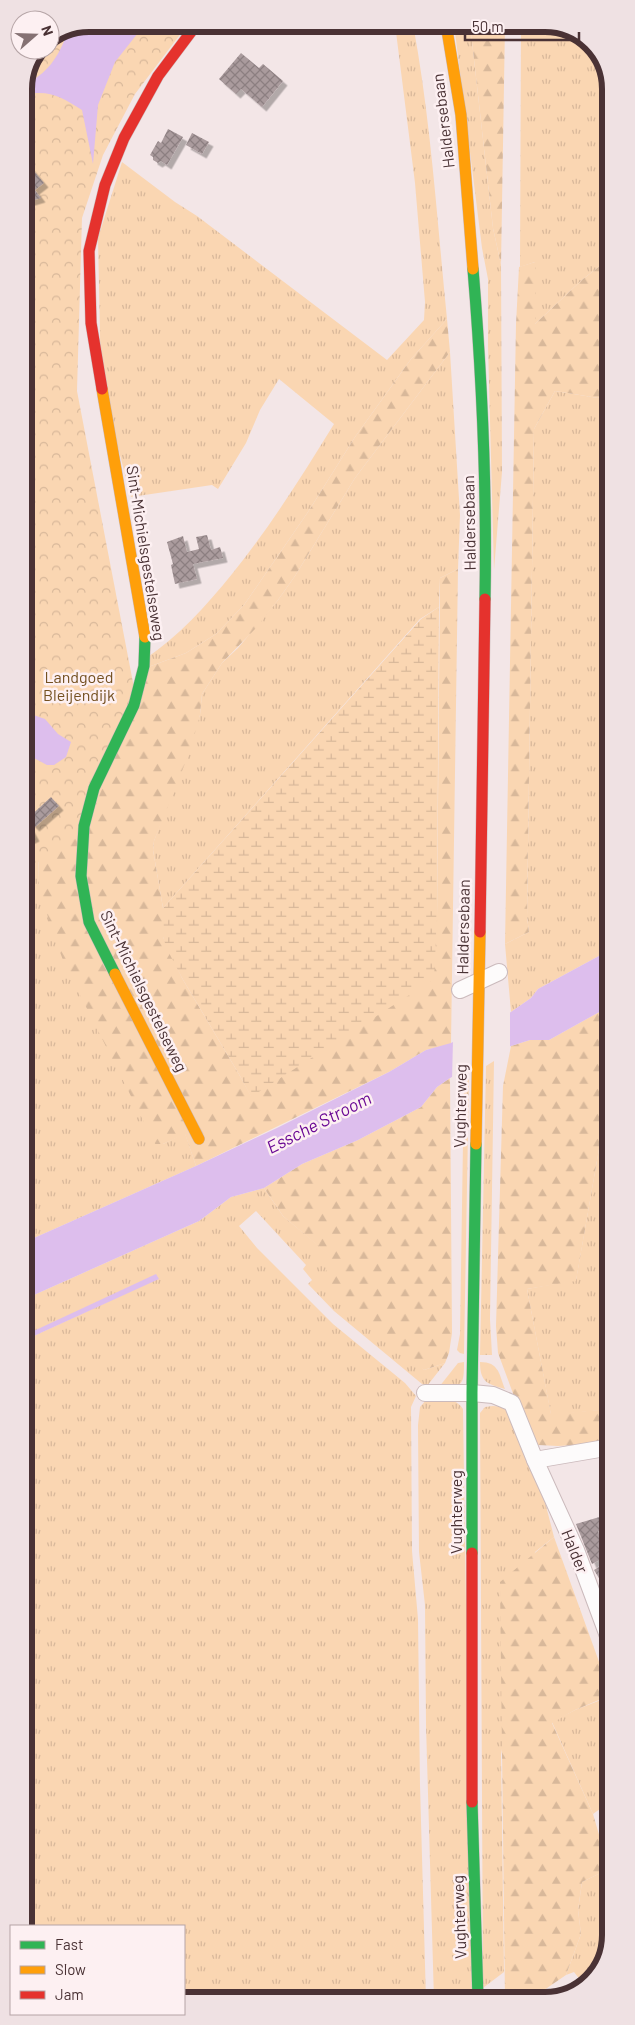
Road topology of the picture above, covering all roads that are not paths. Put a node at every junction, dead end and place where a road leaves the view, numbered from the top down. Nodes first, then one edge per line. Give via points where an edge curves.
1 (191, 32) edge
2 (447, 33) edge
3 (499, 972) dead end
4 (478, 981) junction
5 (460, 990) dead end
6 (478, 1024) joint
7 (198, 1139) dead end
8 (425, 1393) dead end
9 (472, 1393) junction
10 (602, 1449) edge
11 (534, 1460) junction
12 (602, 1620) edge
13 (478, 1992) edge

1 - 7 main road, Sint-Michielsgestelseweg via 158,76 124,138 106,185 90,251 90,323 146,642 144,666 134,705 94,788 84,826 81,876 90,922
2 - 4 main road, Haldersebaan via 461,115 482,402 486,556
3 - 4 street
4 - 5 street
4 - 6 main road, Haldersebaan
6 - 9 main road, Vughterweg
8 - 9 street
9 - 11 street, Halder via 493,1395 512,1403
9 - 13 main road, Vughterweg via 472,1809
10 - 11 street
11 - 12 street, Halder via 576,1550

